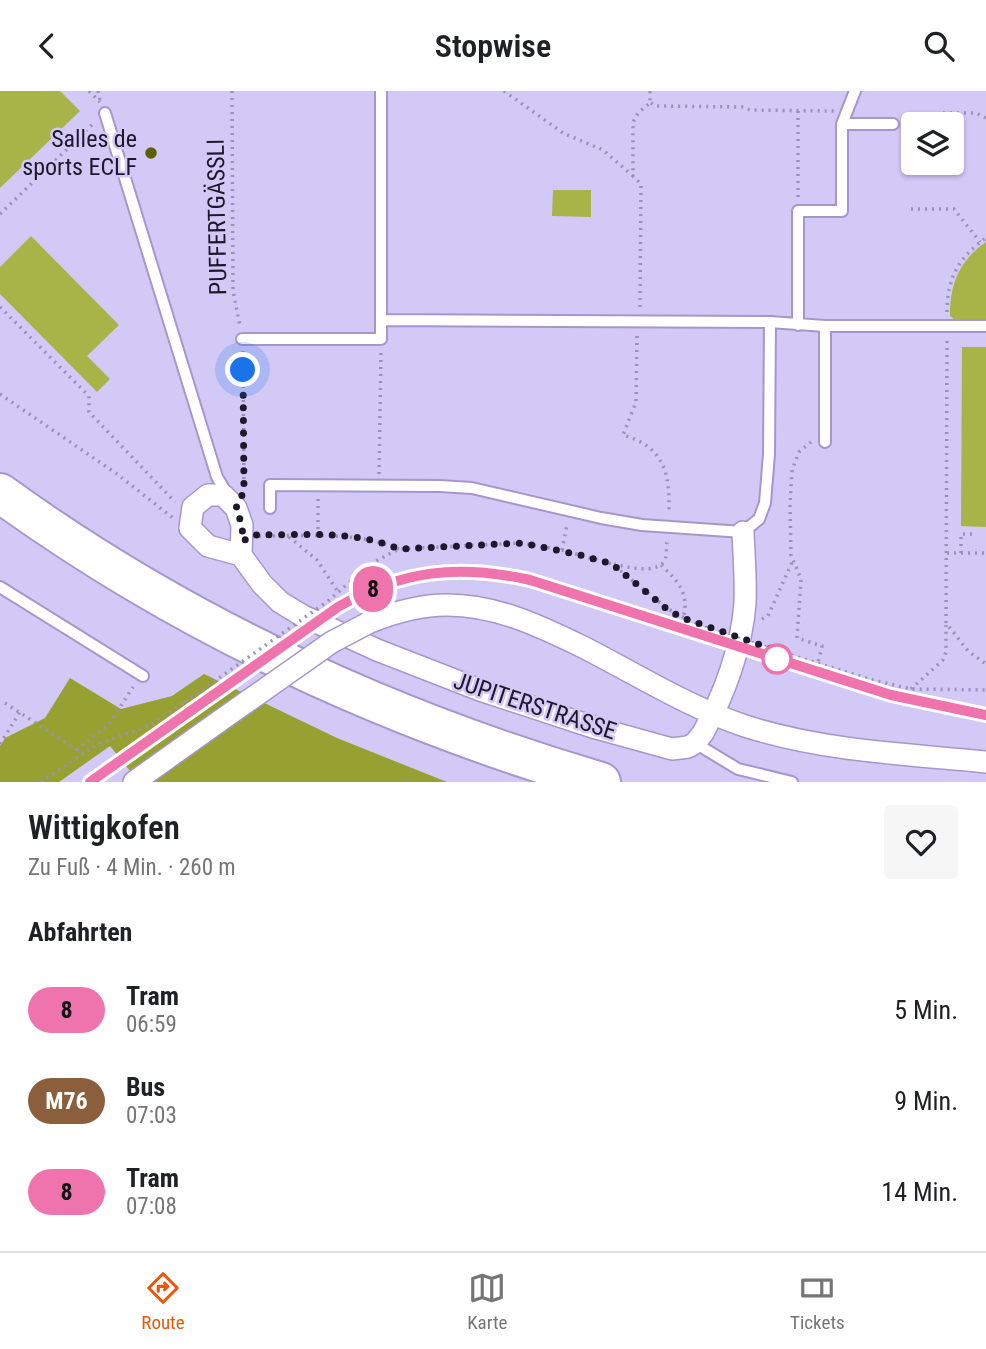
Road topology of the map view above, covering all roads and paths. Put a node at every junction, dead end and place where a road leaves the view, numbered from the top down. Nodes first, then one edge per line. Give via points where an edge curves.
1 (89, 91) edge
2 (232, 91) edge
3 (381, 91) edge
4 (504, 91) edge
5 (650, 91) edge
6 (855, 91) edge
7 (650, 103) junction
8 (103, 109) junction
9 (798, 110) junction
10 (846, 111) junction
11 (964, 113) edge
12 (986, 118) edge
13 (842, 124) junction
14 (892, 124) dead end
15 (633, 176) junction
16 (911, 209) dead end
17 (798, 211) junction
18 (0, 214) edge
19 (986, 238) edge
20 (980, 242) junction
21 (0, 307) edge
22 (381, 320) junction
23 (638, 321) junction
24 (770, 322) junction
25 (798, 324) junction
26 (825, 326) junction
27 (947, 326) junction
28 (986, 326) edge
29 (242, 339) junction
30 (381, 339) junction
31 (0, 394) edge
32 (825, 442) joint
33 (318, 485) junction
34 (379, 485) junction
35 (0, 493) edge
36 (236, 508) junction
37 (270, 508) dead end
38 (0, 522) edge
39 (668, 527) junction
40 (190, 528) junction
41 (743, 532) junction
42 (976, 534) dead end
43 (287, 535) junction
44 (318, 536) junction
45 (565, 536) dead end
46 (242, 548) junction
47 (399, 549) junction
48 (562, 550) junction
49 (947, 553) junction
50 (961, 553) junction
51 (986, 553) edge
52 (793, 560) junction
53 (612, 564) junction
54 (660, 565) junction
55 (0, 587) edge
56 (338, 592) junction
57 (683, 618) junction
58 (946, 623) junction
59 (741, 630) junction
60 (818, 663) junction
61 (986, 664) edge
62 (143, 675) dead end
63 (911, 689) junction
64 (986, 690) edge
65 (126, 697) dead end
66 (5, 703) dead end
67 (20, 712) junction
68 (713, 712) junction
69 (695, 743) junction
70 (0, 744) edge
71 (77, 750) junction
72 (83, 754) junction
73 (986, 762) edge
74 (41, 782) edge
75 (134, 782) edge
76 (520, 782) edge
77 (601, 782) edge
78 (792, 782) edge

1 - 8 path
2 - 29 path, PUFFERTGÄSSLI via 233,291
3 - 22 lane
4 - 15 path via 559,131 603,150
5 - 7 path
6 - 10 lane
7 - 9 path
7 - 15 path via 633,122
8 - 18 path
8 - 36 lane via 217,477
9 - 10 path
9 - 17 path
10 - 13 lane
11 - 12 path
13 - 14 lane
13 - 17 lane via 842,211
15 - 23 path via 640,184
16 - 20 path via 954,209
17 - 25 lane
19 - 20 path
20 - 27 path via 953,274 947,295
21 - 40 path via 89,396 89,412 178,505
22 - 23 lane
22 - 30 lane
23 - 24 lane
23 - 39 path via 636,402 623,435 647,446 666,469
24 - 25 lane
24 - 41 lane via 765,503 759,519
25 - 26 lane
26 - 27 lane
26 - 32 lane
27 - 28 lane
27 - 49 path
29 - 30 lane
29 - 36 path, PUFFERTGÄSSLI via 244,491
30 - 34 path
31 - 40 path
32 - 52 path via 810,442 799,452 792,470
33 - 34 lane
33 - 37 lane via 270,485
33 - 44 path
34 - 39 lane via 472,488 601,518
35 - 77 highway via 137,582 269,654 449,732
36 - 40 street via 223,495 208,495 193,507
36 - 46 street, JUPITERSTRASSE
38 - 76 highway via 116,597 235,664 353,719
39 - 41 lane
39 - 54 path via 666,554
40 - 46 street via 208,546
41 - 59 street
42 - 50 path via 961,534
43 - 44 path
43 - 46 path via 254,535
43 - 56 path via 317,560
44 - 47 path via 382,542
45 - 48 path
46 - 69 street, JUPITERSTRASSE via 262,584 280,602 377,650 596,728 672,749
47 - 48 path via 522,543
47 - 56 path via 372,563
48 - 53 path
49 - 50 path
49 - 58 path
50 - 51 path
52 - 59 path via 768,616
52 - 60 path via 802,592 797,638 822,646
53 - 54 path
53 - 57 path
54 - 57 path via 684,593
55 - 62 lane
56 - 72 path, bridge via 150,725
57 - 60 path, bridge
58 - 61 path via 968,651
58 - 63 path via 943,660
59 - 68 street
60 - 63 path
63 - 64 path
65 - 71 path via 109,724
66 - 67 path
67 - 70 path
67 - 71 path
68 - 69 street
68 - 73 street via 805,742
68 - 75 street, bridge via 544,628 509,614 447,605 406,610 332,642
69 - 78 lane via 738,769
71 - 72 path
72 - 74 path

